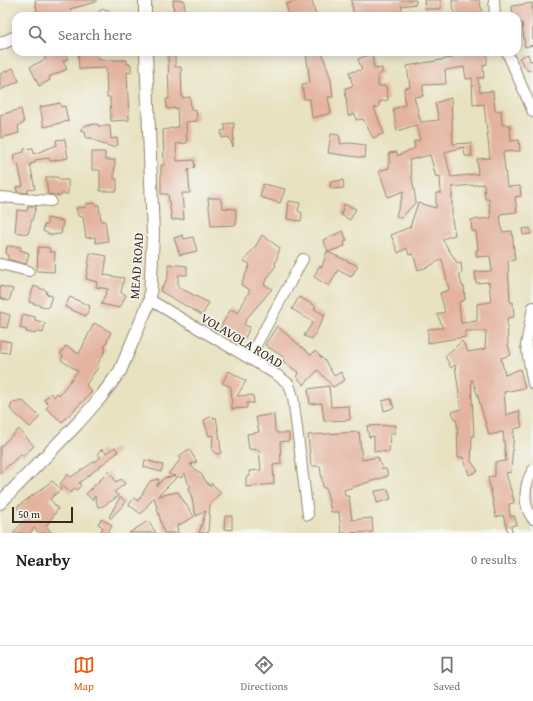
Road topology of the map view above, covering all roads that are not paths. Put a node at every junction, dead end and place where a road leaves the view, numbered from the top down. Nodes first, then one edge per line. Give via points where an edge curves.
1 (145, 0) edge
2 (494, 0) edge
3 (146, 12) edge
4 (495, 12) edge
5 (12, 40) edge
6 (0, 44) edge
7 (146, 56) edge
8 (509, 56) edge
9 (533, 112) edge
10 (0, 197) edge
11 (51, 201) dead end
12 (303, 259) dead end
13 (0, 264) edge
14 (29, 271) dead end
15 (150, 300) junction
16 (533, 307) edge
17 (249, 358) junction
18 (531, 362) edge
19 (533, 384) edge
20 (533, 470) edge
21 (0, 503) edge
22 (308, 515) dead end
23 (533, 519) edge

1 - 3 main road
2 - 4 street
5 - 6 main road
7 - 15 main road, MEAD ROAD via 153,234
8 - 9 street
10 - 11 street
12 - 17 street
13 - 14 street
15 - 17 street, VOLAVOLA ROAD
15 - 21 main road, MEAD ROAD via 120,371 78,423
16 - 18 street via 526,345
17 - 22 street, VOLAVOLA ROAD via 289,384 293,397
18 - 19 street
20 - 23 street via 525,486 529,514

